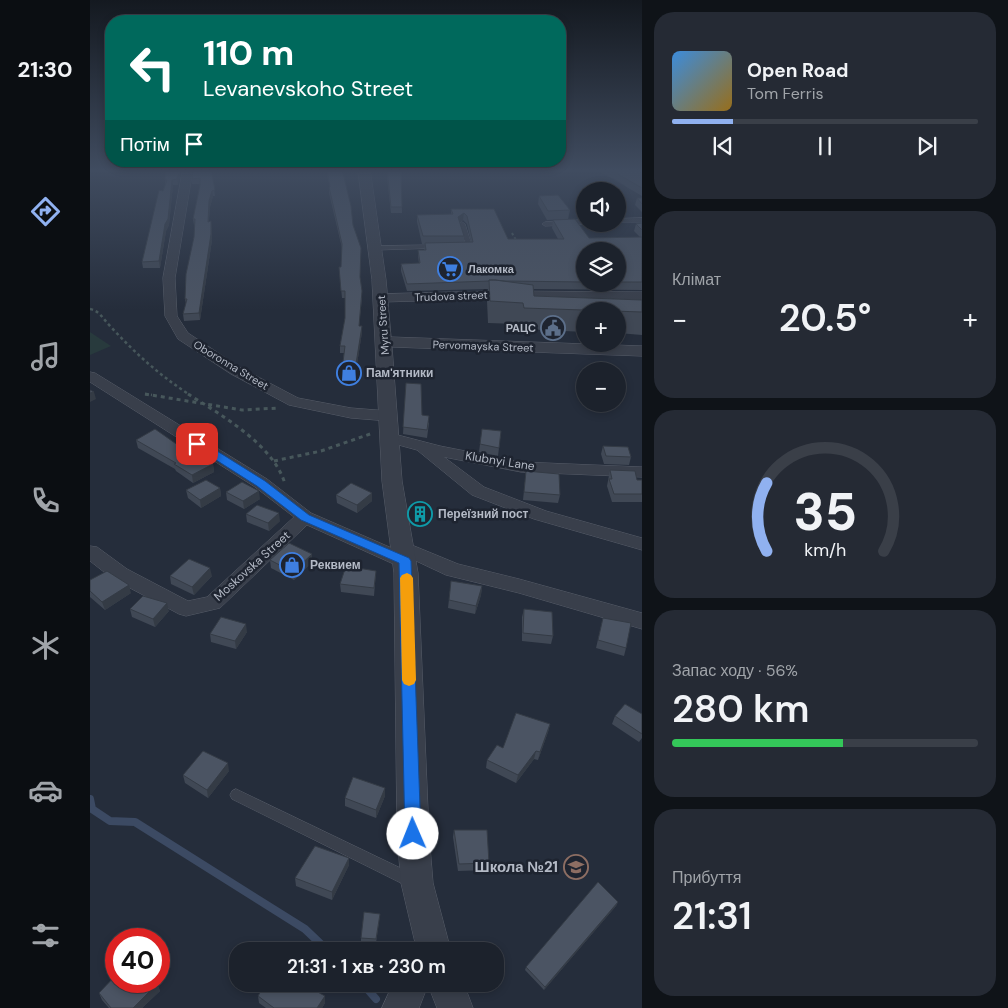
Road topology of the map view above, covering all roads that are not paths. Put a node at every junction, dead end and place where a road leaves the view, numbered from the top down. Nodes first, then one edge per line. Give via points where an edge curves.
1 (180, 216) edge
2 (371, 216) edge
3 (642, 220) edge
4 (626, 221) edge
5 (576, 222) edge
6 (462, 224) edge
7 (546, 224) dead end
8 (441, 247) edge
9 (458, 247) edge
10 (376, 248) junction
11 (472, 295) junction
12 (642, 296) edge
13 (380, 298) junction
14 (530, 304) edge
15 (384, 342) junction
16 (642, 351) edge
17 (90, 376) edge
18 (388, 416) junction
19 (382, 435) junction
20 (418, 446) junction
21 (642, 472) edge
22 (305, 518) junction
23 (642, 544) edge
24 (90, 552) edge
25 (404, 554) junction
26 (642, 621) edge
27 (236, 795) dead end
28 (417, 883) junction
29 (430, 942) edge
30 (407, 992) edge
31 (449, 992) edge
32 (400, 1008) edge
33 (455, 1008) edge

1 - 18 street, Oboronna Street via 169,278 171,316 183,336 236,371 294,402
2 - 10 street, Myru Street
3 - 4 lane
5 - 7 lane
6 - 9 lane via 470,246
8 - 10 lane
10 - 13 street, Myru Street
11 - 12 street, Trudova street
11 - 13 street, Trudova street
11 - 14 lane
13 - 15 street, Myru Street
15 - 16 street, Pervomayska Street
15 - 18 street, Myru Street
17 - 22 street via 261,483
18 - 19 street, Myru Street
19 - 20 street, Klubnyi Lane
19 - 25 street, Myru Street
20 - 21 street, Klubnyi Lane via 521,466
20 - 23 street via 478,490 540,516
22 - 24 street, Moskovska Street via 213,603 186,609 120,574
22 - 25 street
25 - 26 street
25 - 28 street, Myru Street
27 - 28 lane
28 - 29 street, Myru Street
30 - 32 street
31 - 33 street

